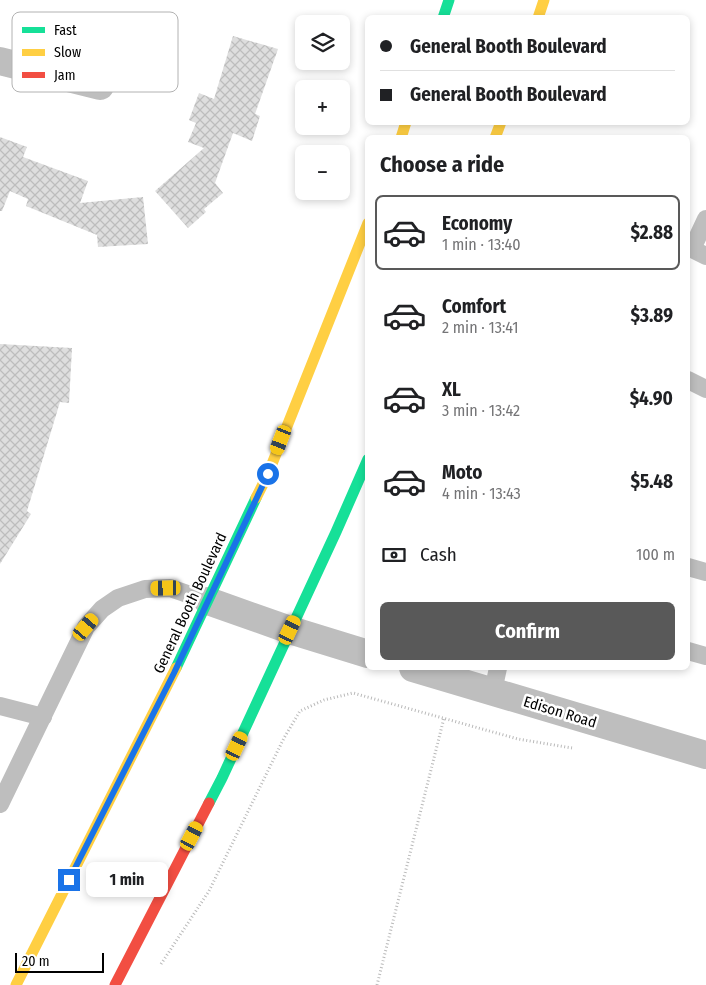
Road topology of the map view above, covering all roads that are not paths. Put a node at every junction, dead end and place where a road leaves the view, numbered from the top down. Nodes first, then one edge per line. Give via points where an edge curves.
1 (449, 0) edge
2 (544, 0) edge
3 (444, 15) edge
4 (539, 15) edge
5 (706, 219) edge
6 (365, 231) edge
7 (695, 251) edge
8 (690, 381) edge
9 (706, 388) edge
10 (365, 466) edge
11 (690, 568) edge
12 (706, 572) edge
13 (208, 601) junction
14 (290, 630) junction
15 (690, 652) edge
16 (365, 653) edge
17 (706, 656) edge
18 (429, 670) edge
19 (495, 679) edge
20 (0, 706) edge
21 (43, 717) junction
22 (706, 755) edge
23 (0, 804) edge
24 (16, 985) edge
25 (115, 985) edge

1 - 3 highway
2 - 4 highway
5 - 7 lane
6 - 13 highway, General Booth Boulevard via 268,474
8 - 9 lane
10 - 14 highway
11 - 12 lane
13 - 14 street
13 - 21 lane via 170,588 145,589 118,598 102,608 86,627
13 - 24 highway, General Booth Boulevard
14 - 16 street
14 - 25 highway via 222,778
15 - 17 lane
18 - 19 street, Edison Road
19 - 22 street, Edison Road
20 - 21 lane
21 - 23 lane

